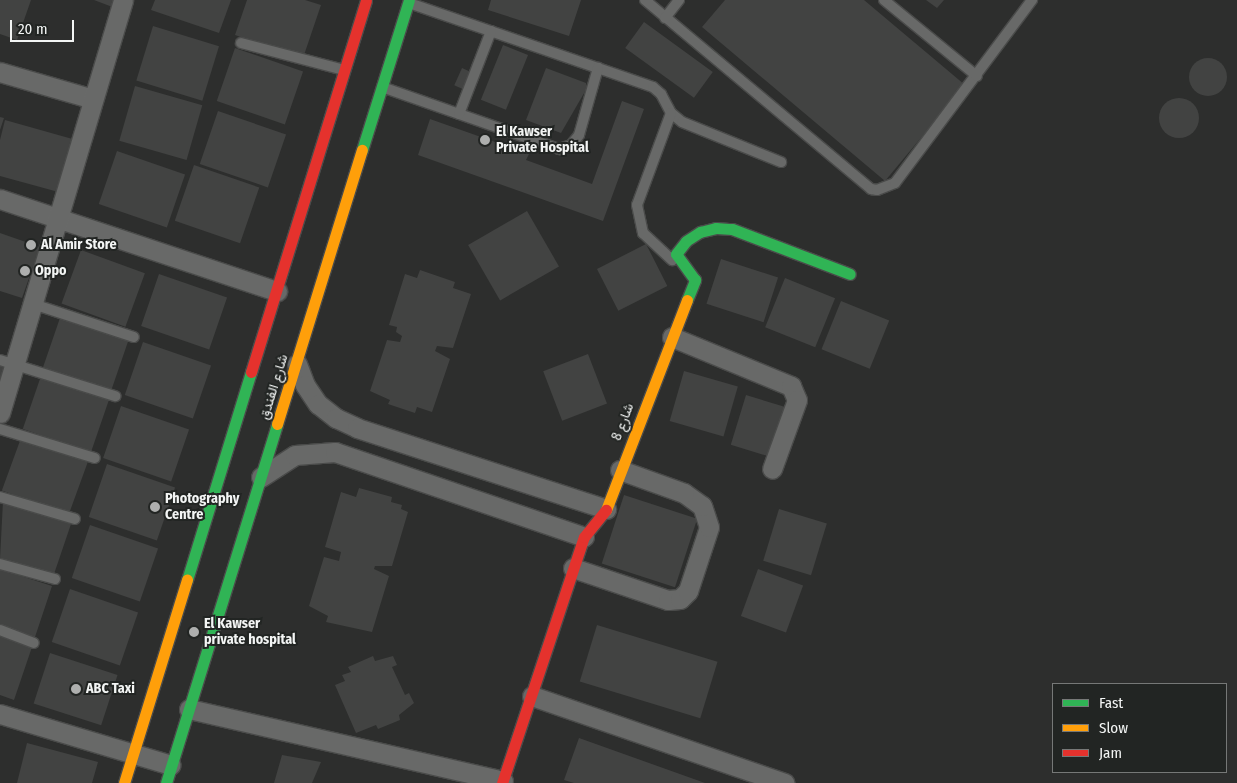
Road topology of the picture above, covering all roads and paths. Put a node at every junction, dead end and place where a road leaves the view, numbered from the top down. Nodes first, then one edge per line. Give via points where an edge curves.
1 (123, 0) edge
2 (366, 0) edge
3 (645, 0) edge
4 (679, 0) edge
5 (884, 0) edge
6 (1032, 0) edge
7 (408, 1) edge
8 (665, 18) junction
9 (491, 31) junction
10 (241, 43) dead end
11 (598, 68) junction
12 (345, 70) junction
13 (0, 72) edge
14 (977, 76) junction
15 (381, 87) junction
16 (93, 99) junction
17 (671, 113) junction
18 (459, 114) junction
19 (781, 162) dead end
20 (0, 199) edge
21 (58, 218) junction
22 (850, 274) dead end
23 (695, 280) junction
24 (277, 291) junction
25 (33, 304) junction
26 (134, 337) dead end
27 (672, 337) junction
28 (7, 362) edge
29 (297, 364) junction
30 (115, 396) dead end
31 (0, 413) edge
32 (0, 429) edge
33 (94, 458) dead end
34 (772, 469) dead end
35 (620, 470) junction
36 (262, 477) junction
37 (0, 496) edge
38 (606, 508) junction
39 (75, 519) dead end
40 (584, 537) junction
41 (0, 564) edge
42 (573, 568) junction
43 (55, 579) dead end
44 (0, 630) edge
45 (34, 643) dead end
46 (532, 696) junction
47 (190, 709) junction
48 (0, 714) edge
49 (134, 753) junction
50 (169, 774) edge
51 (502, 782) edge
52 (124, 783) edge
53 (784, 783) edge

1 - 16 street
2 - 12 street, شارع الفندق
3 - 8 lane
4 - 8 lane
5 - 14 lane
6 - 14 lane
7 - 9 lane
7 - 15 street, شارع الفندق
8 - 14 lane via 877,190 895,183
9 - 11 lane
9 - 18 lane
10 - 12 lane
11 - 17 lane via 653,87 661,94
11 - 18 lane via 579,134 565,147 553,148
12 - 24 street, شارع الفندق
13 - 16 street
15 - 18 lane
15 - 29 street, شارع الفندق
16 - 21 street
17 - 19 lane via 682,122
17 - 23 lane via 640,190 638,219 642,233
20 - 21 street
21 - 24 street
21 - 25 street
22 - 23 street via 732,229 716,228 700,232 686,241 676,254
23 - 27 street, شارع 8
24 - 49 street, شارع الفندق
25 - 26 lane
25 - 28 street
27 - 34 street via 791,386 797,400
27 - 35 street, شارع 8
28 - 30 lane
28 - 31 street
29 - 36 street, شارع الفندق
29 - 38 street via 305,385 318,404 343,422
32 - 33 lane
35 - 38 street, شارع 8
35 - 42 street via 684,493 702,506 708,527 688,591 680,599 668,600
36 - 40 street via 295,455 335,452
36 - 47 street, شارع الفندق
37 - 39 lane
38 - 40 street, شارع 8
40 - 42 street, شارع 8
41 - 43 lane
42 - 46 street, شارع 8
44 - 45 lane
46 - 51 street, شارع 8
46 - 53 street
47 - 50 street, شارع الفندق
47 - 51 street
48 - 49 street
49 - 50 street
49 - 52 street, شارع الفندق

